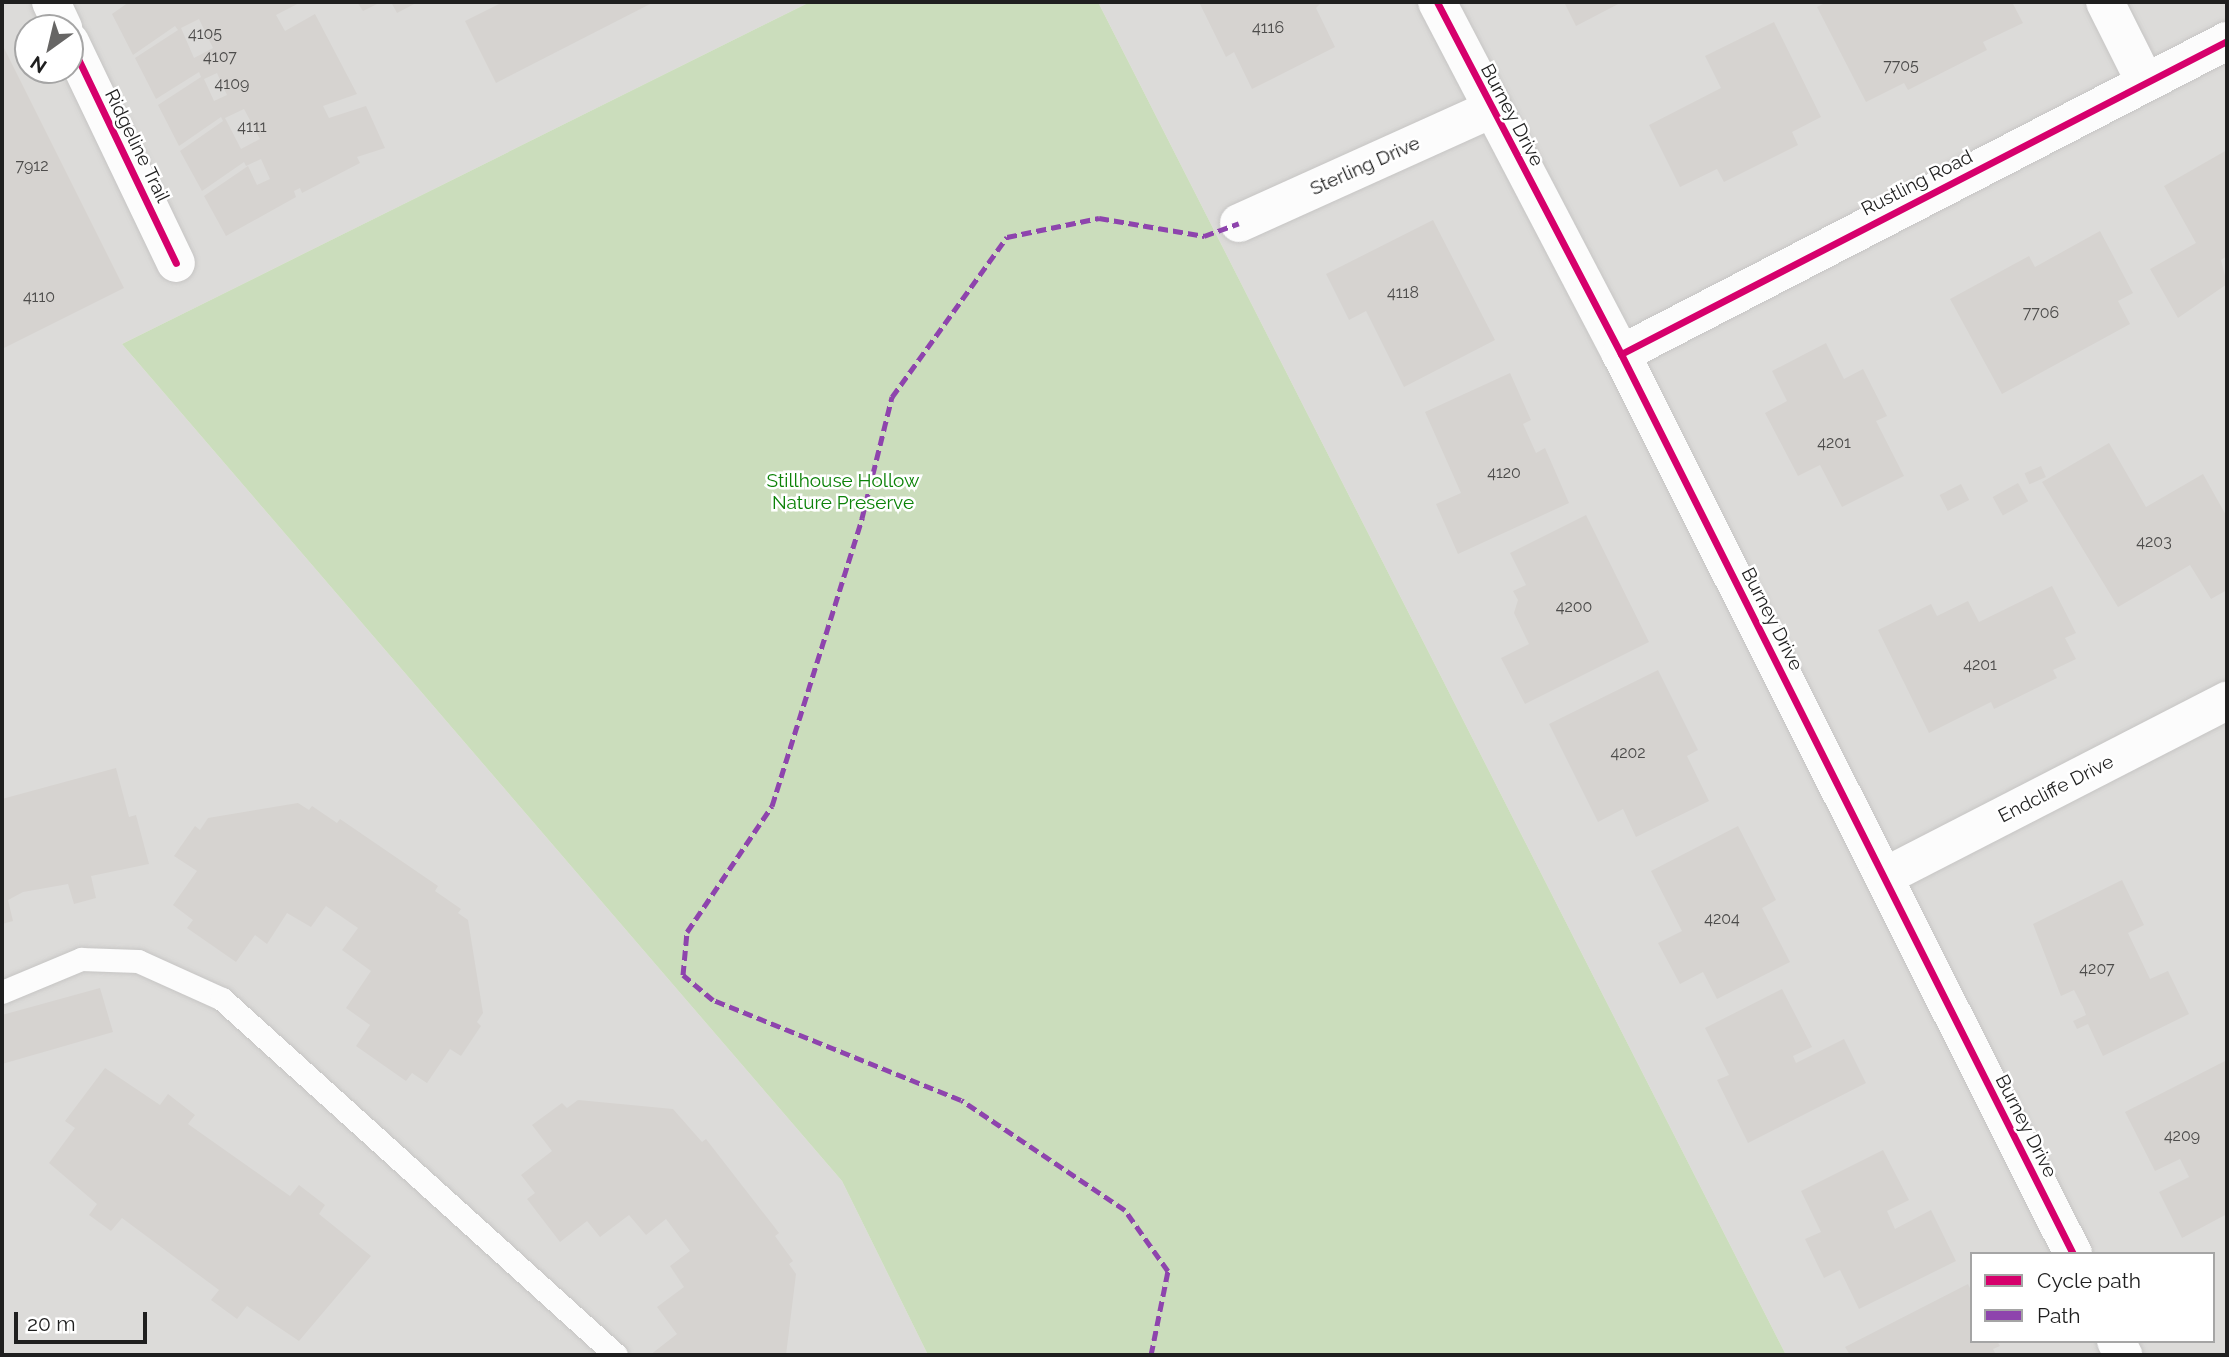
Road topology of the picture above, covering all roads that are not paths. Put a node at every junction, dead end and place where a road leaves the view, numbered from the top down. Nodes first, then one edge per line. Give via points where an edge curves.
1 (1437, 2) edge
2 (2105, 2) edge
3 (2227, 41) edge
4 (84, 71) edge
5 (2145, 82) junction
6 (1491, 109) junction
7 (1239, 223) dead end
8 (176, 263) dead end
9 (1621, 354) junction
10 (2227, 701) edge
11 (1884, 877) junction
12 (2, 992) edge
13 (2072, 1252) edge
14 (610, 1353) edge

1 - 6 street, Burney Drive
2 - 5 street
3 - 5 street, Rustling Road
4 - 8 street, Ridgeline Trail
5 - 9 street, Rustling Road
6 - 7 street, Sterling Drive
6 - 9 street, Burney Drive
9 - 11 street, Burney Drive
10 - 11 street, Endcliffe Drive
11 - 13 street, Burney Drive
12 - 14 lane via 81,959 92,959 138,961 222,999

